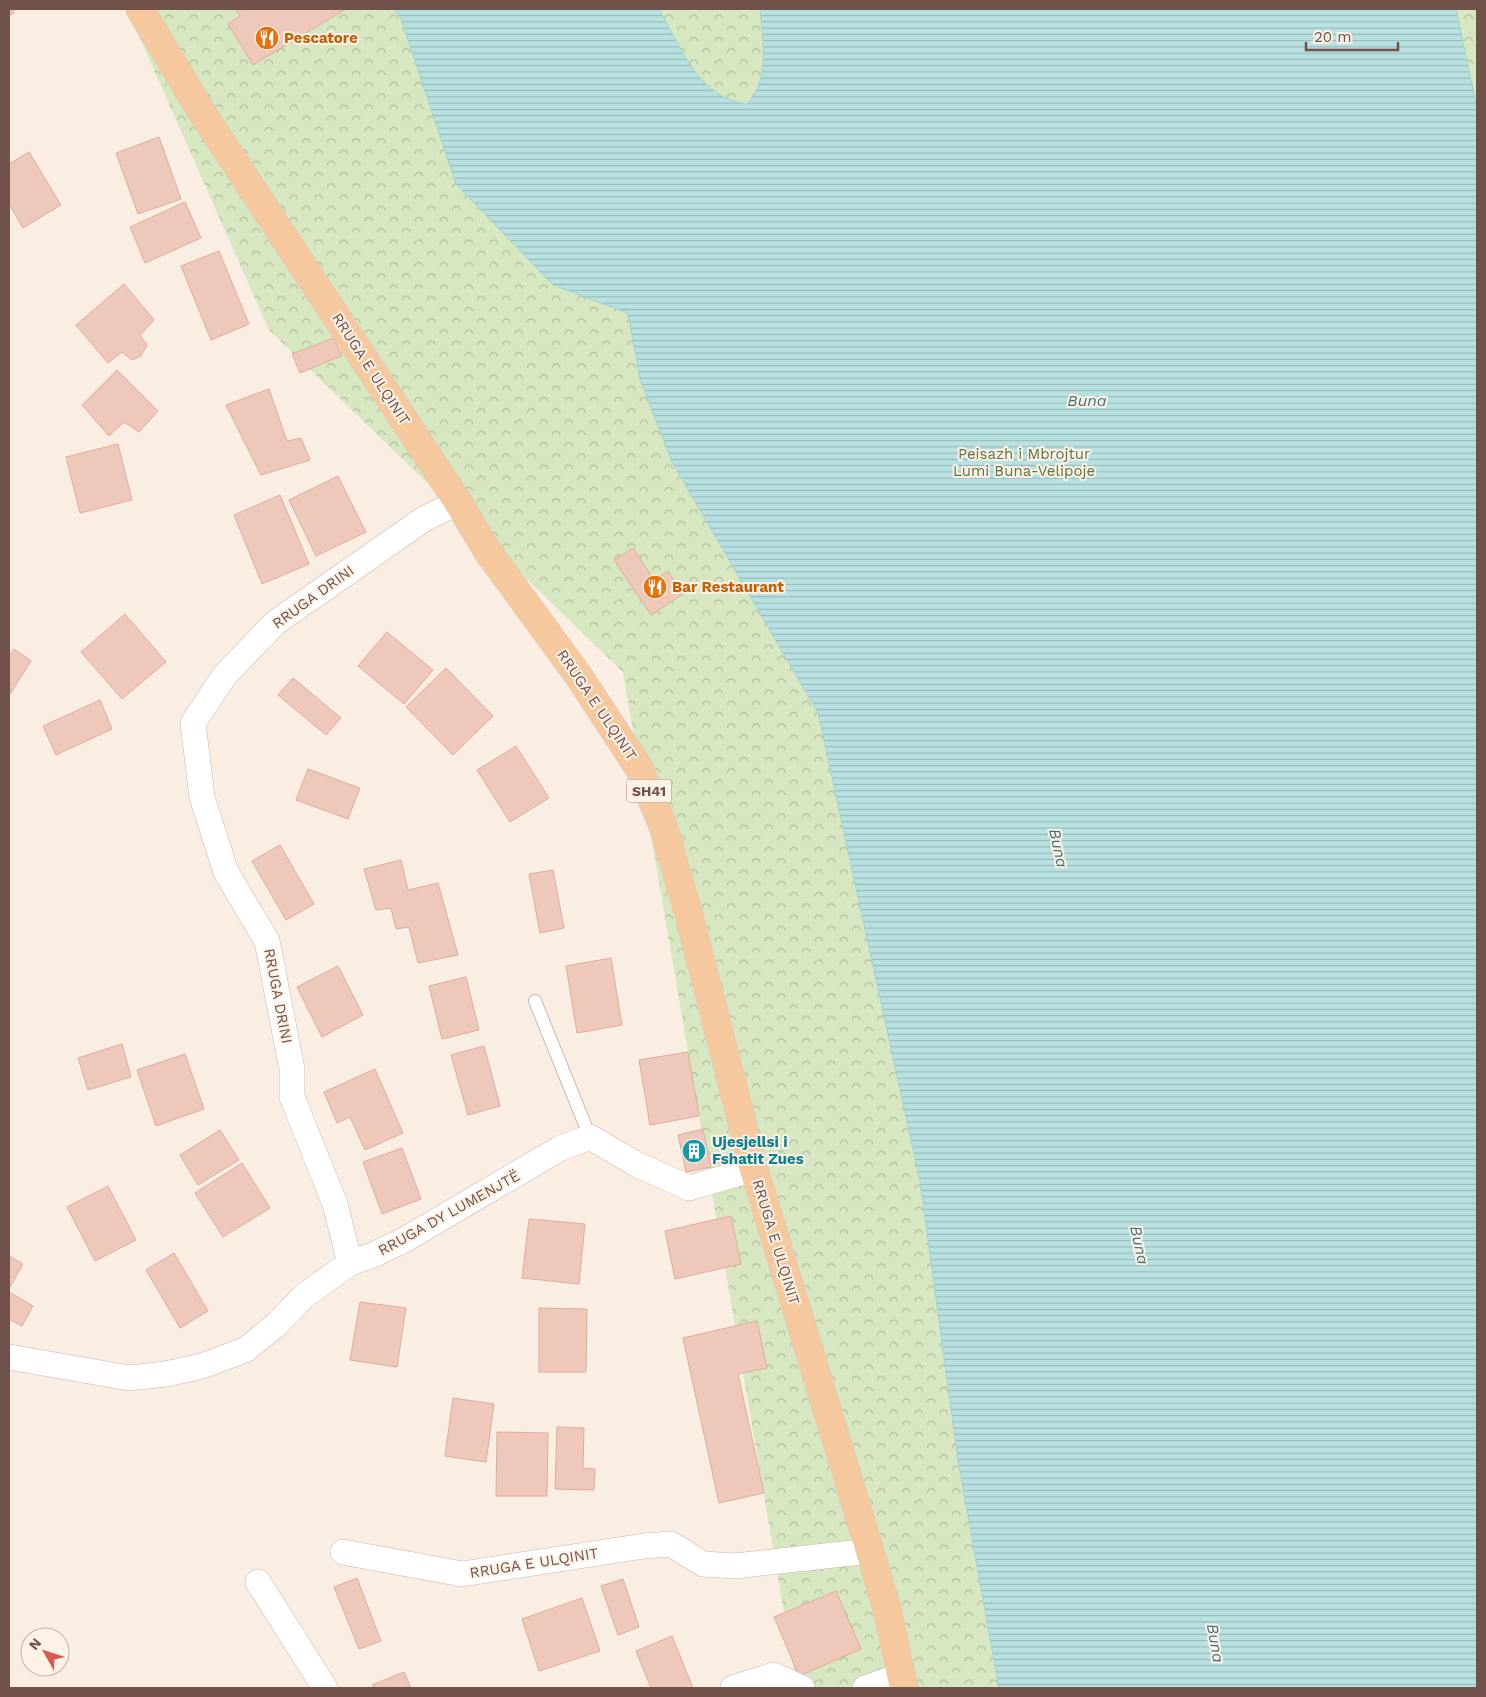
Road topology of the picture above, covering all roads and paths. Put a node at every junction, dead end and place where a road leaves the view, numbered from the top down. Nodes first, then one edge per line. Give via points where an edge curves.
1 (140, 9) edge
2 (458, 502) junction
3 (535, 1001) dead end
4 (590, 1137) junction
5 (754, 1169) junction
6 (350, 1263) junction
7 (9, 1357) edge
8 (870, 1551) junction
9 (343, 1552) dead end
10 (258, 1582) dead end
11 (903, 1682) edge
12 (325, 1688) edge
13 (732, 1688) edge
14 (802, 1688) edge
15 (865, 1688) edge

1 - 2 main road, RRUGA E ULQINIT / SH41 via 201,111
2 - 5 main road, RRUGA E ULQINIT / SH41 via 488,552 578,674 639,768 662,826 689,915
2 - 6 street, RRUGA DRINI via 424,520 275,623 225,675 193,723 202,797 226,872 267,941 292,1069 292,1097 335,1204
3 - 4 lane
4 - 5 street via 636,1164 689,1188
4 - 6 street, RRUGA DY LUMENJTË via 559,1149 406,1239
5 - 8 main road, RRUGA E ULQINIT / SH41
6 - 7 street, RRUGA DY LUMENJTË via 304,1296 275,1326 245,1350 202,1366 129,1378
8 - 9 street, RRUGA E ULQINIT via 735,1566 704,1564 671,1544 462,1574
8 - 11 main road, RRUGA E ULQINIT / SH41
10 - 12 street
11 - 15 street, RRUGA E ULQINIT
13 - 14 street via 774,1675

